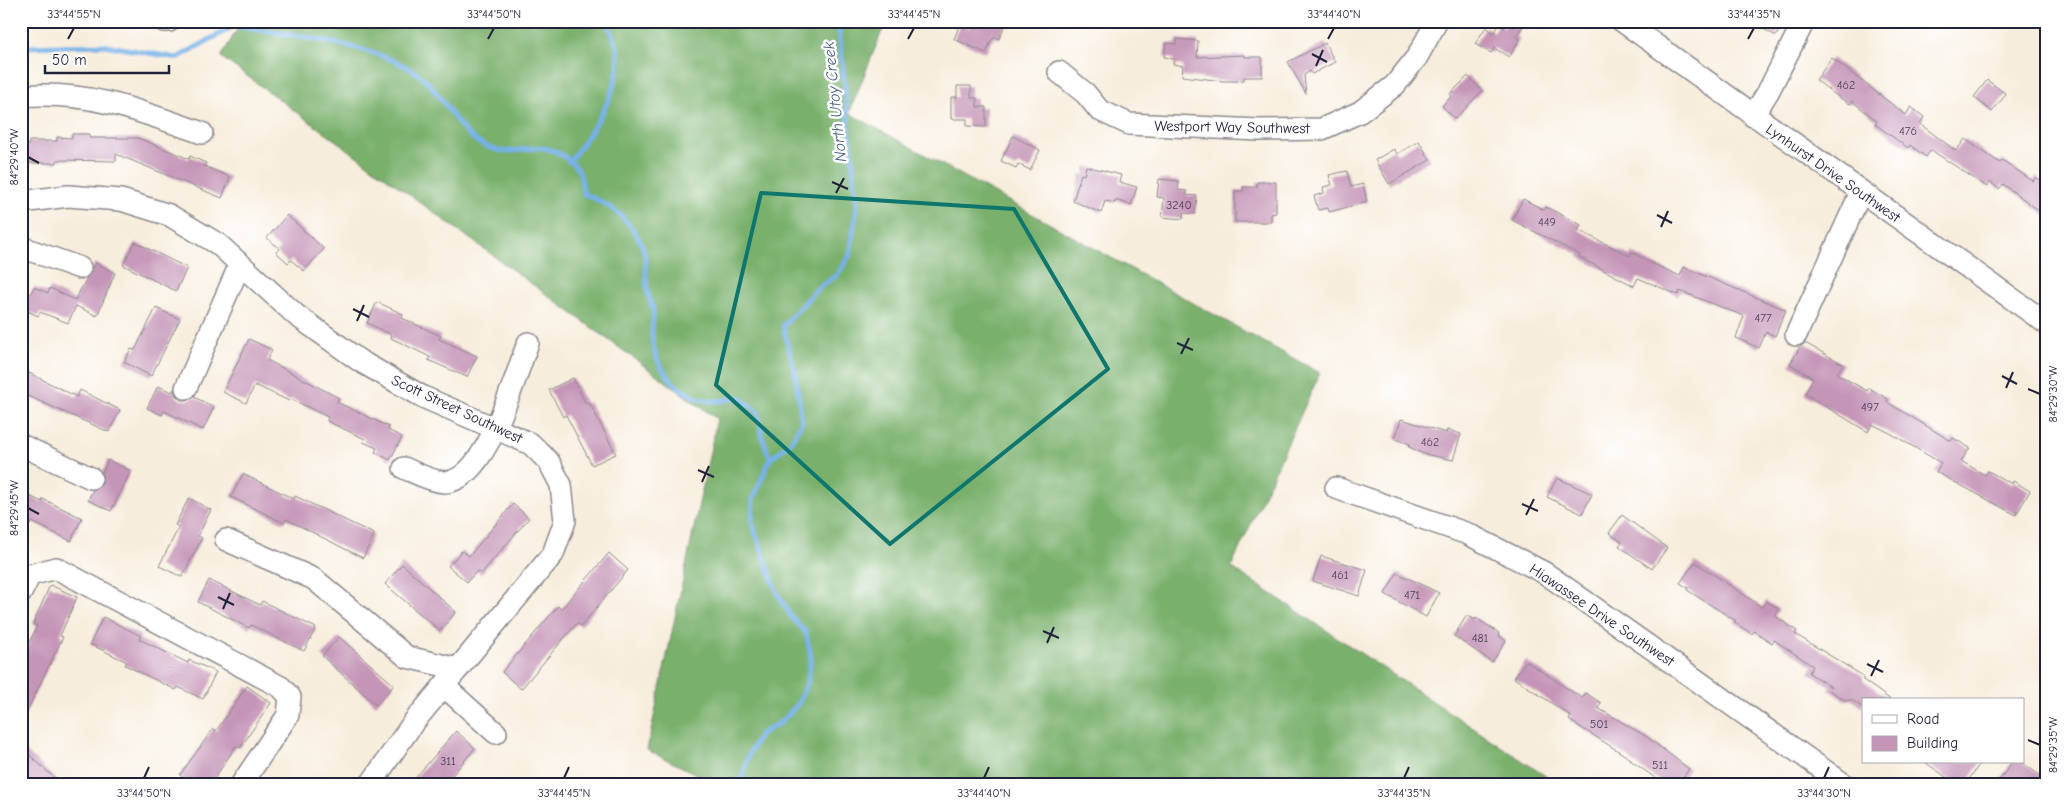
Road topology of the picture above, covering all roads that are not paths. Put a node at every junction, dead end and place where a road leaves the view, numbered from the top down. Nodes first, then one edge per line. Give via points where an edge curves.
1 (164, 21) edge
2 (169, 21) edge
3 (1437, 21) edge
4 (1622, 21) edge
5 (1804, 21) edge
6 (1059, 72) dead end
7 (21, 96) edge
8 (1753, 116) junction
9 (202, 133) dead end
10 (1861, 192) junction
11 (21, 202) edge
12 (21, 247) edge
13 (240, 264) junction
14 (80, 268) dead end
15 (2046, 323) edge
16 (1796, 335) dead end
17 (528, 343) dead end
18 (186, 388) dead end
19 (495, 428) junction
20 (21, 445) edge
21 (404, 468) dead end
22 (91, 478) dead end
23 (1336, 488) dead end
24 (226, 540) dead end
25 (21, 592) edge
26 (458, 669) junction
27 (444, 686) junction
28 (496, 733) dead end
29 (241, 785) edge
30 (370, 785) edge
31 (1845, 785) edge

1 - 2 street
3 - 6 street, Westport Way Southwest via 1417,57 1395,85 1360,112 1322,129 1259,130 1129,124 1099,110 1086,94
4 - 8 street, Lynhurst Drive Southwest
5 - 8 street
7 - 9 street via 72,96 118,104
8 - 10 street, Lynhurst Drive Southwest
10 - 15 street, Lynhurst Drive Southwest
10 - 16 street
11 - 13 street, Scott Street Southwest via 68,196 121,200 168,215 218,244
12 - 14 street
13 - 18 street
13 - 19 street, Scott Street Southwest via 296,315 360,361 423,396
17 - 19 street
19 - 21 street via 480,457 466,474 456,479 445,482 429,479
19 - 26 street, Scott Street Southwest via 531,444 549,462 562,486 565,521 553,554
20 - 22 street
23 - 31 street, Hiawassee Drive Southwest via 1468,534 1545,572
24 - 26 street via 314,579 408,657
25 - 29 street via 30,575 56,568 280,687 290,697 288,715
26 - 27 street, Scott Street Southwest
27 - 28 street
27 - 30 street, Scott Street Southwest via 413,723

